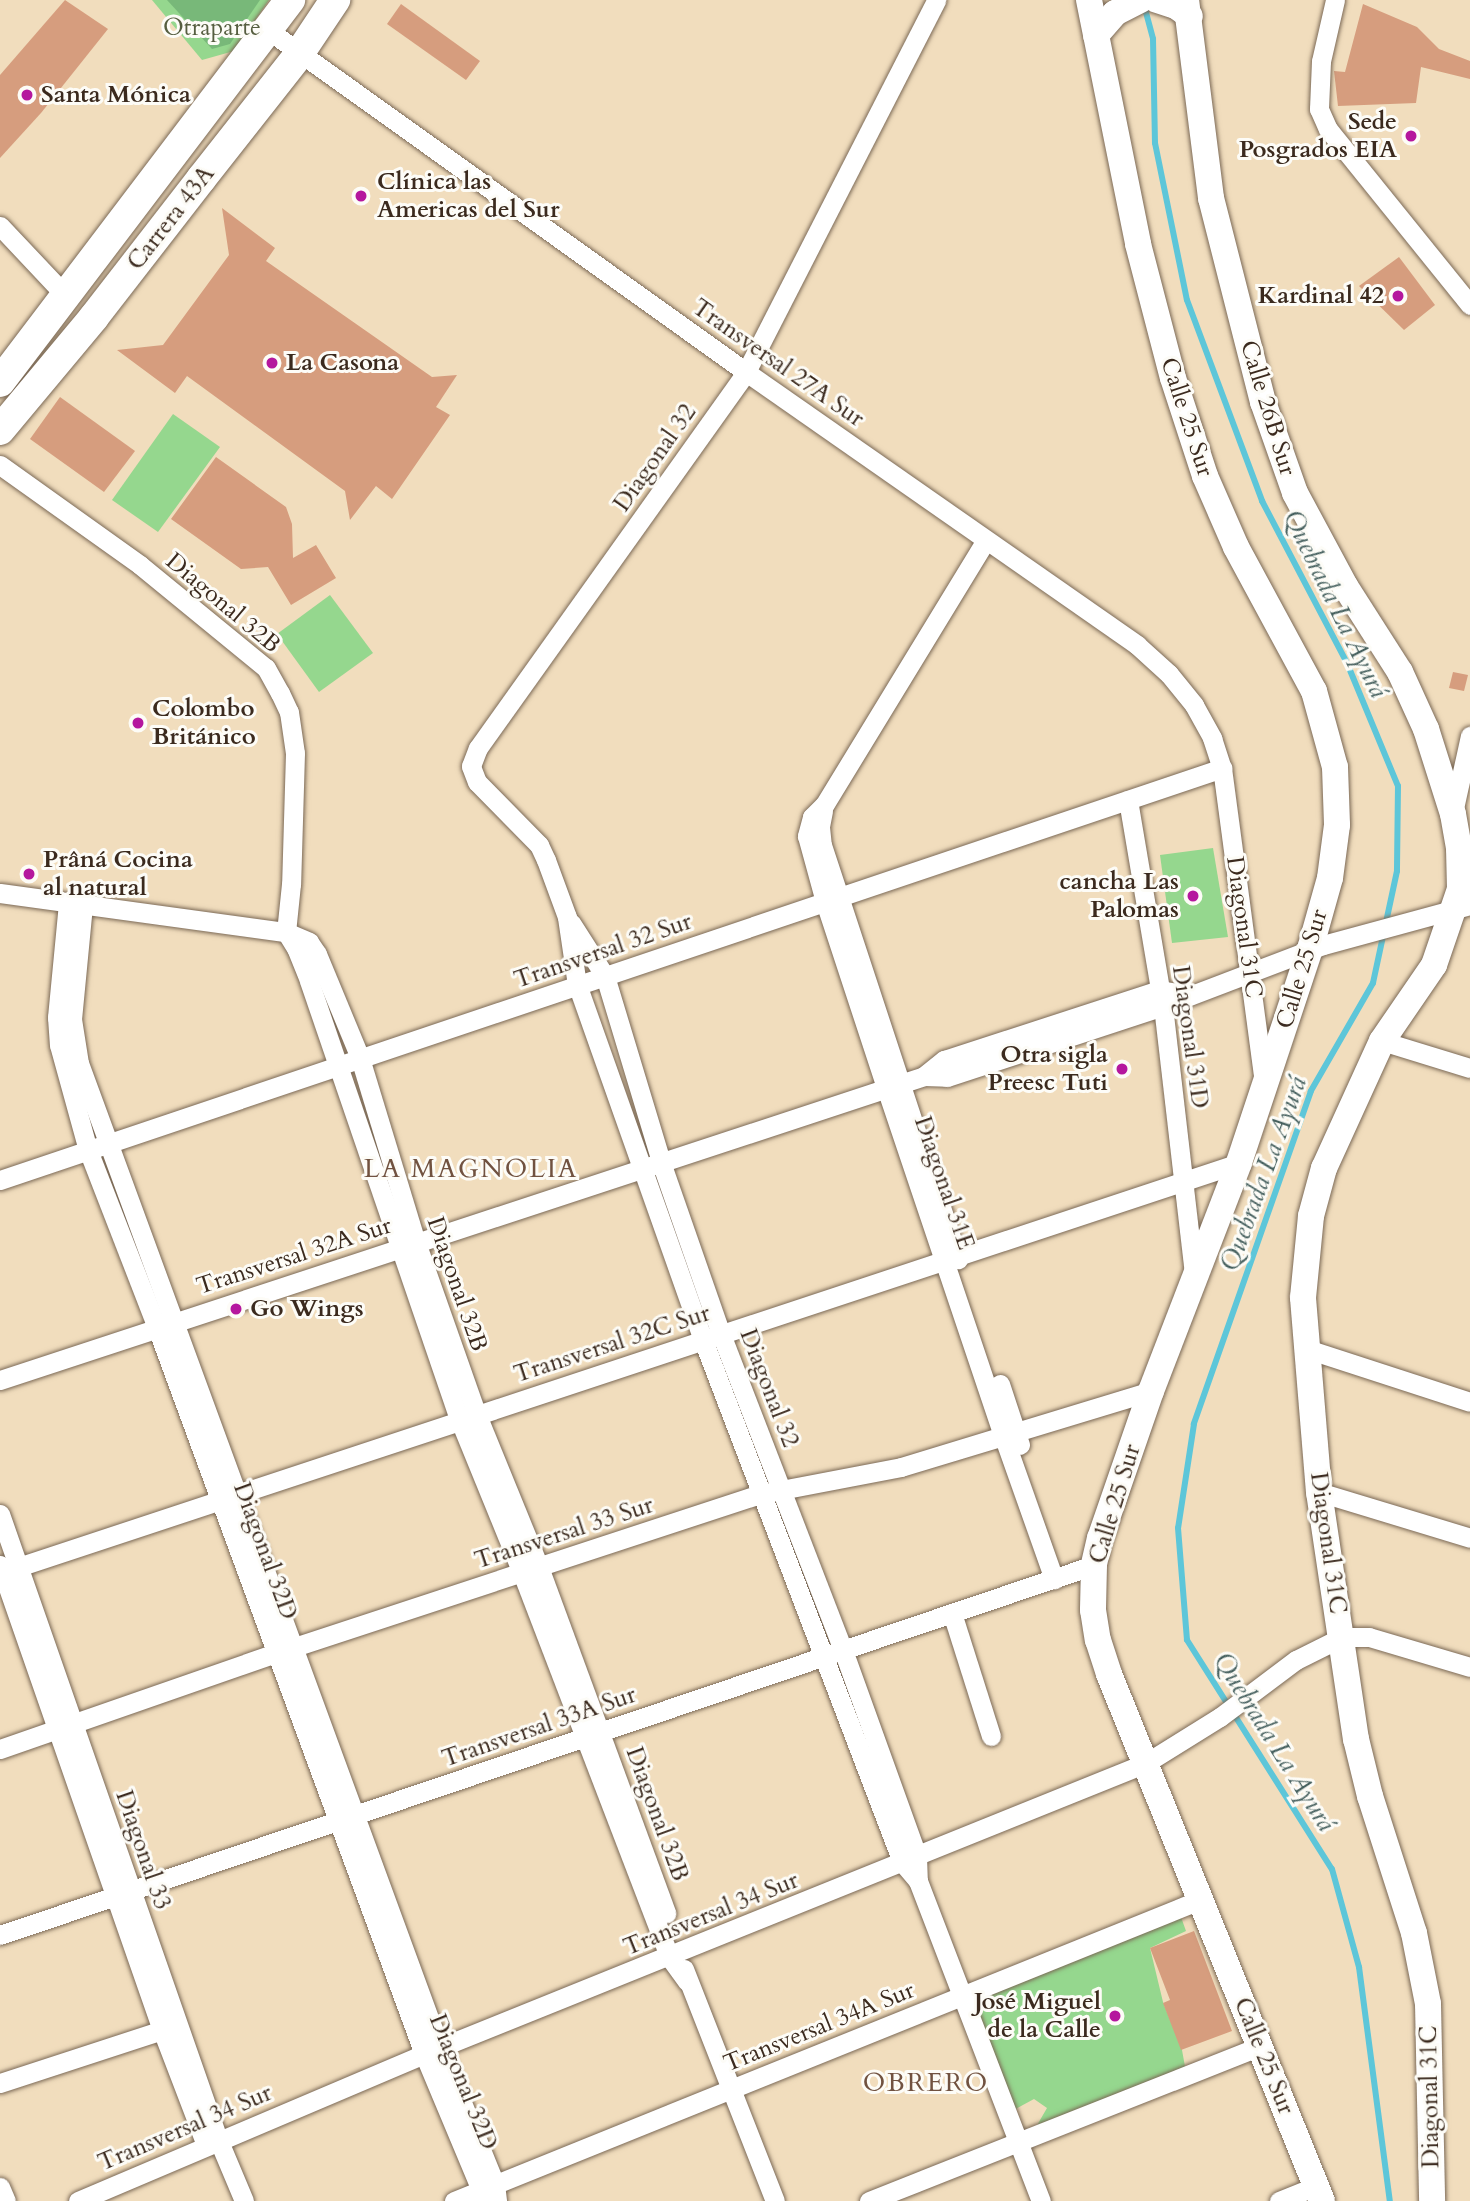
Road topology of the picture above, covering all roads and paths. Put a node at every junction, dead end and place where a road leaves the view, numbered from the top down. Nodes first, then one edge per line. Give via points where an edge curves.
1 (290, 0) edge
2 (335, 0) edge
3 (936, 0) edge
4 (1089, 0) edge
5 (1335, 0) edge
6 (1160, 4) edge
7 (268, 30) junction
8 (1097, 35) junction
9 (299, 53) junction
10 (0, 226) edge
11 (66, 296) junction
12 (1470, 305) edge
13 (746, 372) junction
14 (0, 382) edge
15 (0, 430) edge
16 (0, 465) edge
17 (986, 540) junction
18 (1470, 736) edge
19 (1222, 768) junction
20 (1128, 800) junction
21 (1453, 814) junction
22 (0, 893) edge
23 (832, 900) junction
24 (75, 904) junction
25 (1454, 909) edge
26 (567, 916) junction
27 (286, 932) junction
28 (1320, 946) junction
29 (1251, 971) junction
30 (605, 976) junction
31 (577, 985) junction
32 (1162, 998) junction
33 (1382, 1041) junction
34 (360, 1058) junction
35 (336, 1066) junction
36 (1470, 1068) edge
37 (1265, 1085) junction
38 (893, 1086) junction
39 (108, 1143) junction
40 (88, 1150) junction
41 (661, 1162) junction
42 (1239, 1163) junction
43 (641, 1168) junction
44 (0, 1180) edge
45 (1185, 1181) junction
46 (407, 1245) junction
47 (951, 1258) junction
48 (1195, 1282) junction
49 (165, 1325) junction
50 (712, 1337) junction
51 (1307, 1349) junction
52 (0, 1380) edge
53 (1150, 1391) junction
54 (1470, 1402) edge
55 (468, 1418) junction
56 (1010, 1436) junction
57 (781, 1488) junction
58 (1319, 1492) junction
59 (760, 1494) junction
60 (228, 1498) junction
61 (0, 1514) edge
62 (1470, 1538) edge
63 (1094, 1565) junction
64 (5, 1569) edge
65 (531, 1570) junction
66 (1060, 1577) junction
67 (951, 1613) junction
68 (1342, 1637) junction
69 (843, 1650) junction
70 (284, 1651) junction
71 (823, 1657) junction
72 (1470, 1667) edge
73 (65, 1727) junction
74 (593, 1735) junction
75 (991, 1736) dead end
76 (0, 1749) edge
77 (1146, 1763) junction
78 (346, 1818) junction
79 (909, 1859) junction
80 (123, 1893) junction
81 (1202, 1899) junction
82 (0, 1935) edge
83 (675, 1955) junction
84 (961, 1995) junction
85 (162, 2030) junction
86 (1260, 2046) junction
87 (432, 2051) junction
88 (0, 2083) edge
89 (730, 2090) junction
90 (1018, 2141) junction
91 (212, 2142) junction
92 (0, 2187) edge
93 (491, 2194) edge
94 (1319, 2194) edge
95 (6, 2201) edge
96 (79, 2201) edge
97 (244, 2201) edge
98 (454, 2201) edge
99 (775, 2201) edge
100 (869, 2201) edge
101 (1041, 2201) edge
102 (1279, 2201) edge
103 (1433, 2201) edge

1 - 7 main road, Carrera 43A
2 - 9 main road, Carrera 43A
3 - 13 street, Diagonal 32
4 - 8 main road, Calle 25 Sur
5 - 12 street via 1321,61 1319,109 1328,129
6 - 8 main road via 1109,18
6 - 21 main road, Calle 26B Sur via 1203,148 1211,198 1263,401 1296,493 1345,586 1400,673 1426,729
7 - 9 street, Transversal 27A Sur
7 - 11 main road, Carrera 43A
8 - 28 main road, Calle 25 Sur via 1138,244 1173,378 1205,476 1236,547 1314,691 1335,767 1336,825
9 - 13 street, Transversal 27A Sur
9 - 15 main road, Carrera 43A
10 - 11 street
11 - 14 main road, Carrera 43A
13 - 17 street, Transversal 27A Sur
13 - 26 street, Diagonal 32 via 478,748 471,766 477,782 539,845
16 - 27 street, Diagonal 32B via 140,565 271,676 289,712 295,753
17 - 19 street, Transversal 27A Sur via 1137,645 1169,674 1194,705
17 - 23 street, Diagonal 31E via 824,805 820,835
18 - 21 street
19 - 20 street, Transversal 32 Sur
19 - 29 street, Diagonal 31C
20 - 23 street, Transversal 32 Sur
20 - 32 street, Diagonal 31D
21 - 25 main road, Calle 26B Sur via 1461,882
22 - 24 street
23 - 30 street, Transversal 32 Sur
23 - 38 street, Diagonal 31E
24 - 27 street
24 - 39 street, Diagonal 32D via 74,1041
24 - 40 street, Diagonal 32D via 57,1017 59,1045
25 - 28 street, Transversal 32A Sur
25 - 33 main road, Diagonal 31C via 1434,965
26 - 30 street, Diagonal 32
26 - 31 street, Diagonal 32
27 - 34 street, Diagonal 32B via 309,942 317,954
27 - 35 street, Diagonal 32B via 300,956
28 - 29 street, Transversal 32A Sur
28 - 37 main road, Calle 25 Sur
29 - 32 street, Transversal 32A Sur via 1188,995
29 - 37 street, Diagonal 31C
30 - 31 street, Transversal 32 Sur
30 - 41 street, Diagonal 32
31 - 34 street, Transversal 32 Sur
31 - 43 street, Diagonal 32
32 - 38 street, Transversal 32A Sur via 944,1060 924,1076
32 - 45 street, Diagonal 31D
33 - 36 street
33 - 51 main road, Diagonal 31C via 1324,1168 1311,1216 1303,1298
34 - 35 street, Transversal 32 Sur
34 - 46 street, Diagonal 32B
35 - 39 street, Transversal 32 Sur
35 - 46 street, Diagonal 32B
37 - 42 main road, Calle 25 Sur
38 - 41 street, Transversal 32A Sur
38 - 47 street, Diagonal 31E
39 - 40 street, Transversal 32 Sur
39 - 49 street, Diagonal 32D
40 - 44 street, Transversal 32 Sur
40 - 49 street, Diagonal 32D
41 - 43 street, Transversal 32A Sur
41 - 50 street, Diagonal 32
42 - 45 street, Transversal 32C Sur
42 - 48 main road, Calle 25 Sur
43 - 46 street, Transversal 32A Sur
43 - 50 street, Diagonal 32
45 - 47 street, Transversal 32C Sur
45 - 48 street, Diagonal 31D
46 - 49 street, Transversal 32A Sur
46 - 55 street, Diagonal 32B
47 - 50 street, Transversal 32C Sur
47 - 56 street, Diagonal 31E
48 - 53 main road, Calle 25 Sur
49 - 52 street, Transversal 32A Sur
49 - 60 street, Diagonal 32D
50 - 55 street, Transversal 32C Sur
50 - 57 street, Diagonal 32
50 - 59 street, Diagonal 32
51 - 54 street
51 - 58 main road, Diagonal 31C
53 - 56 street, Transversal 33 Sur
53 - 63 main road, Calle 25 Sur
55 - 60 street, Transversal 32C Sur
55 - 65 street, Diagonal 32B
56 - 57 street, Transversal 33 Sur via 901,1467
56 - 66 street, Diagonal 31E
57 - 59 street, Transversal 33 Sur
57 - 69 street, Diagonal 32
58 - 62 street
58 - 68 main road, Diagonal 31C
59 - 65 street, Transversal 33 Sur
59 - 71 street, Diagonal 32
60 - 64 street, Transversal 32C Sur
60 - 70 street, Diagonal 32D
61 - 64 street, Diagonal 33
63 - 66 street, Transversal 33A Sur
63 - 77 main road, Calle 25 Sur via 1098,1640
64 - 73 street, Diagonal 33
65 - 70 street, Transversal 33 Sur
65 - 74 street, Diagonal 32B
66 - 67 street, Transversal 33A Sur
67 - 69 street, Transversal 33A Sur
67 - 75 street
68 - 72 street via 1369,1637
68 - 77 street, Transversal 34 Sur via 1296,1660 1220,1717
68 - 103 main road, Diagonal 31C via 1356,1739 1414,1933 1428,2004
69 - 71 street, Transversal 33A Sur
69 - 79 street, Diagonal 32
70 - 73 street, Transversal 33 Sur
70 - 78 street, Diagonal 32D
71 - 74 street, Transversal 33A Sur
71 - 79 street, Diagonal 32
73 - 76 street, Transversal 33 Sur
73 - 80 street, Diagonal 33
74 - 78 street, Transversal 33A Sur
74 - 83 street, Diagonal 32B
77 - 79 street, Transversal 34 Sur
77 - 81 main road, Calle 25 Sur
78 - 80 street, Transversal 33A Sur
78 - 87 street, Diagonal 32D
79 - 83 street, Transversal 34 Sur
79 - 84 street, Diagonal 32
80 - 82 street, Transversal 33A Sur
80 - 85 street, Diagonal 33
80 - 91 street, Diagonal 33
81 - 84 street, Transversal 34A Sur
81 - 86 main road, Calle 25 Sur
83 - 87 street, Transversal 34 Sur
83 - 89 street, Diagonal 32B
84 - 89 street, Transversal 34A Sur
84 - 90 street, Diagonal 32
85 - 88 street
85 - 91 street, Diagonal 33
86 - 90 street
86 - 94 main road, Calle 25 Sur
87 - 91 street, Transversal 34 Sur
87 - 93 street, Diagonal 32D
89 - 93 street, Transversal 34A Sur
89 - 99 street, Diagonal 32B
90 - 100 street
90 - 101 street, Diagonal 32
91 - 96 street, Transversal 34 Sur
91 - 97 street, Diagonal 33
92 - 95 street
93 - 98 street, Transversal 34A Sur
94 - 102 street

